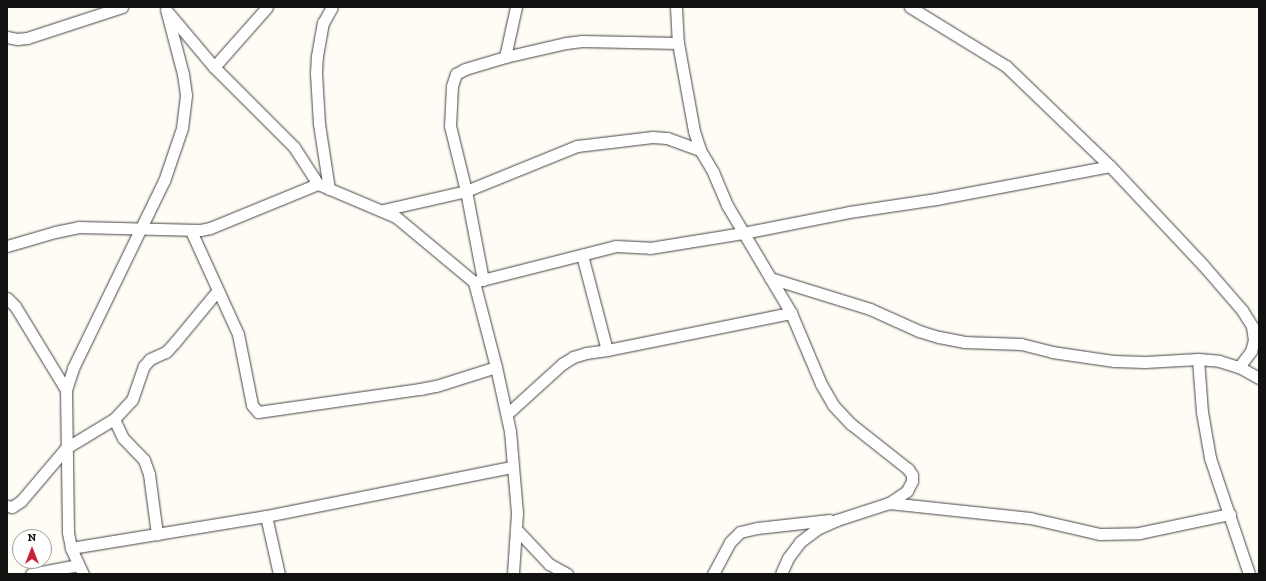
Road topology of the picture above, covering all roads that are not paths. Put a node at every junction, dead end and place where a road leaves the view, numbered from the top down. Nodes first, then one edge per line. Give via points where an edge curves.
1 (122, 7) edge
2 (267, 7) edge
3 (332, 7) edge
4 (516, 7) edge
5 (676, 7) edge
6 (910, 7) edge
7 (166, 9) edge
8 (7, 37) edge
9 (678, 43) junction
10 (505, 57) junction
11 (214, 67) junction
12 (700, 150) junction
13 (1110, 166) junction
14 (318, 184) junction
15 (329, 188) junction
16 (466, 191) junction
17 (383, 210) junction
18 (139, 230) junction
19 (190, 232) junction
20 (743, 234) junction
21 (7, 246) edge
22 (582, 255) junction
23 (770, 278) junction
24 (479, 281) junction
25 (218, 290) junction
26 (7, 298) edge
27 (791, 313) junction
28 (607, 350) junction
29 (1198, 359) junction
30 (496, 367) junction
31 (1239, 367) junction
32 (1259, 378) edge
33 (66, 390) junction
34 (507, 414) junction
35 (114, 419) junction
36 (66, 448) junction
37 (512, 467) junction
38 (889, 503) junction
39 (7, 506) edge
40 (1230, 514) junction
41 (266, 516) junction
42 (837, 520) junction
43 (517, 530) junction
44 (157, 534) junction
45 (71, 548) junction
46 (80, 570) edge
47 (31, 574) edge
48 (279, 574) edge
49 (513, 574) edge
50 (567, 574) edge
51 (713, 574) edge
52 (781, 574) edge
53 (1249, 574) edge

1 - 8 street via 27,38
2 - 11 street
3 - 15 street via 323,22 316,73 319,124
4 - 10 street
5 - 9 street
6 - 13 street via 1006,66
7 - 11 street
7 - 18 street via 186,95 182,128 164,181
9 - 10 street via 566,42
9 - 12 street via 694,131
10 - 16 street via 465,69 456,74 452,86 450,126
11 - 14 street via 294,147
12 - 16 street via 667,138 652,137 577,146
12 - 20 street
13 - 20 street via 936,199 850,212
13 - 31 street via 1242,310 1252,326 1254,340 1251,351
14 - 15 street
14 - 19 street via 210,228
15 - 17 street
16 - 17 street
16 - 24 street
17 - 24 street via 407,225
18 - 19 street
18 - 21 street via 78,227
18 - 33 street via 73,368
19 - 25 street
20 - 22 street via 650,248 616,246
20 - 23 street
22 - 24 street
22 - 28 street
23 - 27 street
23 - 29 street via 870,309 919,331 964,342 1021,344 1052,352 1114,361
24 - 30 street
25 - 30 street via 238,334 252,405 258,412 436,386
25 - 35 street via 166,352 144,366 132,400
26 - 33 street via 15,306
27 - 28 street
27 - 38 street via 821,384 833,405 851,424 908,469 912,475 907,491
28 - 34 street via 573,357 562,364
29 - 31 street via 1220,361
29 - 40 street via 1202,412 1210,458
30 - 34 street
31 - 32 street
33 - 36 street
34 - 37 street
35 - 36 street
35 - 44 street via 123,438 144,460 149,474
36 - 39 street via 21,501
36 - 45 street via 66,513
37 - 41 street
37 - 43 street
38 - 40 street via 1030,518 1100,534 1139,533
38 - 42 street
40 - 53 street
41 - 44 street
41 - 48 street
42 - 51 street via 740,532 730,542
42 - 52 street via 817,529 800,542 788,558
43 - 49 street
43 - 50 street via 549,564
44 - 45 street
45 - 46 street
46 - 47 street

